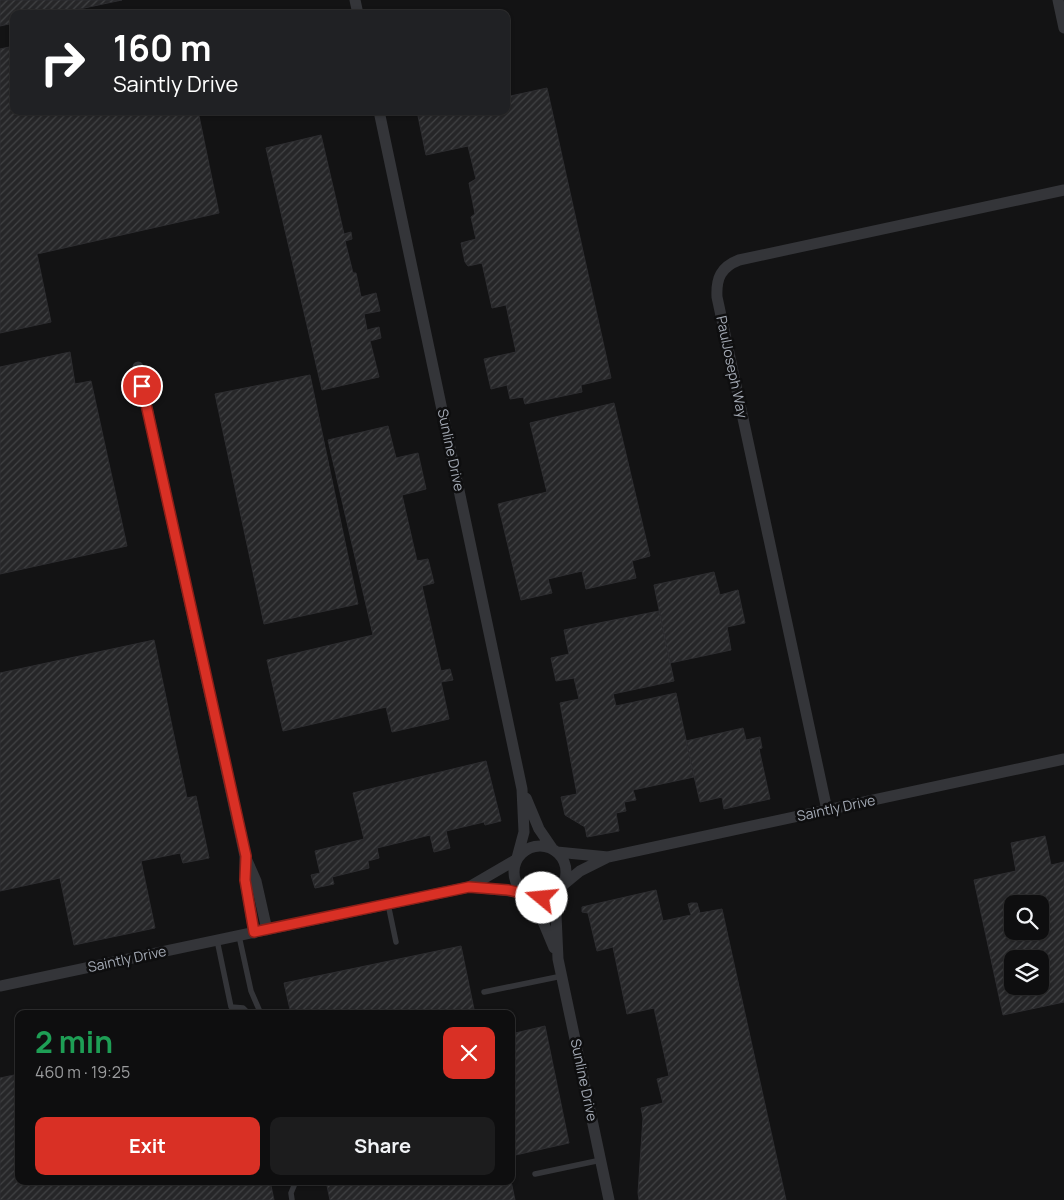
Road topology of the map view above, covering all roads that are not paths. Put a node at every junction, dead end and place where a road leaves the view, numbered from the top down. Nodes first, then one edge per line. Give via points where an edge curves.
1 (1058, 0) edge
2 (1064, 28) edge
3 (380, 115) edge
4 (1064, 190) edge
5 (138, 367) dead end
6 (1064, 759) edge
7 (522, 789) junction
8 (827, 810) junction
9 (555, 850) junction
10 (246, 856) junction
11 (608, 857) junction
12 (517, 858) junction
13 (469, 887) junction
14 (560, 889) junction
15 (524, 893) junction
16 (388, 904) junction
17 (267, 930) junction
18 (254, 932) junction
19 (240, 936) junction
20 (217, 940) junction
21 (396, 942) dead end
22 (558, 959) junction
23 (562, 976) junction
24 (0, 986) edge
25 (484, 992) dead end
26 (245, 1010) edge
27 (258, 1010) edge
28 (601, 1160) junction
29 (535, 1174) dead end
30 (294, 1185) edge
31 (292, 1200) edge
32 (609, 1200) edge

1 - 2 street
3 - 7 street, Sunline Drive
4 - 8 street, PaulJoseph Way via 739,260 728,264 716,283
5 - 10 street
6 - 8 street, Saintly Drive
7 - 9 street, Sunline Drive via 539,829
7 - 12 street, Sunline Drive via 524,832
8 - 11 street, Saintly Drive
9 - 11 street, Saintly Drive
9 - 12 street via 536,846
9 - 14 street via 566,865 566,876
10 - 17 street via 256,881
10 - 18 street via 245,880
11 - 14 street, Saintly Drive via 580,871
12 - 13 street, Saintly Drive
12 - 15 street via 514,876
13 - 15 street, Saintly Drive
13 - 16 street, Saintly Drive
14 - 15 street via 542,898
14 - 22 street, Sunline Drive via 556,915
15 - 22 street, Sunline Drive via 539,912
16 - 17 street, Saintly Drive
16 - 21 lane
17 - 18 street, Saintly Drive
18 - 19 street, Saintly Drive
19 - 20 street, Saintly Drive
19 - 27 lane via 250,991
20 - 24 street, Saintly Drive
20 - 26 lane via 231,1008
22 - 23 street, Sunline Drive
23 - 25 lane
23 - 28 street, Sunline Drive
28 - 29 lane
28 - 32 street, Sunline Drive
30 - 31 lane

